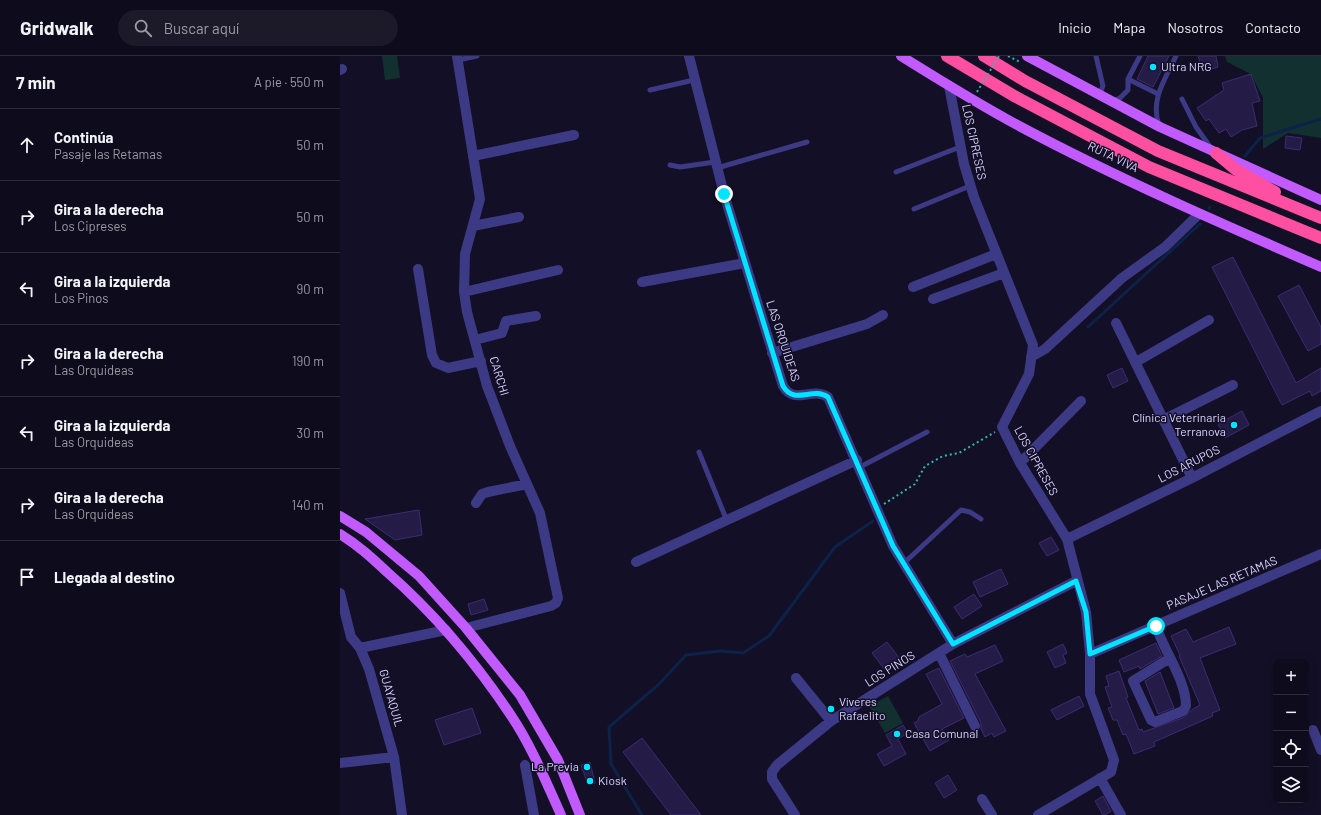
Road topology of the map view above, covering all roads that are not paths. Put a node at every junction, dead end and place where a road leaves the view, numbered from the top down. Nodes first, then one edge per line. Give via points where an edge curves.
1 (477, 56) edge
2 (689, 56) edge
3 (902, 56) edge
4 (947, 56) edge
5 (984, 56) edge
6 (1096, 56) edge
7 (1140, 56) edge
8 (1176, 56) edge
9 (457, 58) edge
10 (1029, 59) edge
11 (1128, 79) junction
12 (694, 80) junction
13 (949, 86) junction
14 (650, 90) dead end
15 (1158, 94) junction
16 (1099, 96) junction
17 (1182, 99) dead end
18 (1111, 102) junction
19 (1160, 127) junction
20 (574, 135) dead end
21 (807, 142) dead end
22 (960, 147) junction
23 (1216, 154) junction
24 (473, 156) junction
25 (670, 164) dead end
26 (716, 165) junction
27 (896, 172) dead end
28 (970, 186) junction
29 (1321, 200) edge
30 (914, 209) dead end
31 (1199, 214) junction
32 (519, 217) dead end
33 (1318, 217) edge
34 (473, 226) junction
35 (1321, 238) edge
36 (996, 254) junction
37 (745, 263) junction
38 (1321, 267) edge
39 (418, 269) dead end
40 (558, 270) dead end
41 (1004, 273) junction
42 (642, 282) dead end
43 (913, 287) dead end
44 (464, 292) junction
45 (933, 299) dead end
46 (883, 315) dead end
47 (536, 316) dead end
48 (1209, 320) dead end
49 (1116, 322) dead end
50 (475, 340) junction
51 (772, 353) junction
52 (1031, 357) junction
53 (481, 361) junction
54 (1136, 362) junction
55 (1233, 385) dead end
56 (1081, 401) dead end
57 (1321, 411) edge
58 (1163, 420) junction
59 (927, 432) dead end
60 (699, 452) dead end
61 (1020, 463) junction
62 (858, 464) junction
63 (1192, 478) junction
64 (527, 484) junction
65 (476, 503) dead end
66 (340, 516) edge
67 (981, 519) dead end
68 (727, 521) junction
69 (340, 534) edge
70 (1067, 539) junction
71 (1321, 554) edge
72 (636, 562) dead end
73 (904, 562) junction
74 (1076, 581) junction
75 (340, 593) edge
76 (1156, 626) junction
77 (466, 628) junction
78 (446, 630) junction
79 (953, 644) junction
80 (360, 648) junction
81 (939, 653) junction
82 (1090, 654) junction
83 (1170, 658) junction
84 (796, 678) dead end
85 (831, 721) junction
86 (975, 726) dead end
87 (1313, 730) dead end
88 (1321, 750) edge
89 (394, 758) junction
90 (340, 762) edge
91 (525, 765) dead end
92 (1100, 778) junction
93 (982, 799) dead end
94 (402, 815) edge
95 (534, 815) edge
96 (561, 815) edge
97 (580, 815) edge
98 (795, 815) edge
99 (992, 815) edge
100 (1038, 815) edge
101 (1121, 815) edge

1 - 9 lane
2 - 12 street, LAS ORQUIDEAS
3 - 13 main road, RUTA VIVA
4 - 35 highway, RUTA VIVA via 1022,100 1149,167
5 - 33 highway via 1025,81 1158,151
6 - 16 lane via 1103,86
7 - 11 lane
8 - 15 lane
9 - 24 street, CARCHI
10 - 16 main road
11 - 15 lane
11 - 18 lane via 1128,90
12 - 14 lane
12 - 26 street, LAS ORQUIDEAS
13 - 22 street, LOS CIPRESES
13 - 31 main road, RUTA VIVA via 1084,160
15 - 19 lane via 1155,105
16 - 18 main road
17 - 23 lane via 1196,127
18 - 19 main road
19 - 23 main road
20 - 24 street
21 - 26 lane
22 - 27 lane
22 - 28 street, LOS CIPRESES
23 - 29 main road
23 - 33 highway via 1235,169
24 - 34 street, CARCHI via 480,199
25 - 26 lane
26 - 37 street, LAS ORQUIDEAS
28 - 30 lane
28 - 36 street, LOS CIPRESES
31 - 38 main road, RUTA VIVA
31 - 52 street via 1165,247 1122,278 1045,349
32 - 34 street
34 - 44 street, CARCHI via 466,254
36 - 41 street, LOS CIPRESES
36 - 43 street
37 - 42 street
37 - 51 street, LAS ORQUIDEAS
39 - 53 street via 432,355 436,363 448,368
40 - 44 street
41 - 45 street
41 - 52 street, LOS CIPRESES via 1033,345
44 - 50 street, CARCHI
46 - 51 street via 867,324
47 - 50 street via 509,319 504,323 502,333
48 - 54 street
49 - 54 street
50 - 53 street, CARCHI
51 - 62 street, LAS ORQUIDEAS via 787,393 792,396 822,393 828,397
52 - 61 street, LOS CIPRESES via 1029,374 1002,427
53 - 64 street, CARCHI via 487,386
54 - 58 street
55 - 58 street
56 - 61 street
57 - 63 street, LOS ARUPOS
58 - 63 street
59 - 62 lane
60 - 68 lane
61 - 70 street, LOS CIPRESES
62 - 68 street
62 - 73 street, LAS ORQUIDEAS via 893,546
63 - 70 street, LOS ARUPOS
64 - 65 street via 482,494
64 - 77 street, CARCHI via 540,513 558,598 556,603
66 - 77 main road via 366,532 419,576
67 - 73 lane via 961,510
68 - 72 street
69 - 78 main road via 356,544 405,588
70 - 74 street, LOS CIPRESES
71 - 76 street, PASAJE LAS RETAMAS
73 - 79 street, LAS ORQUIDEAS
74 - 79 street, LOS PINOS
74 - 82 street, LOS CIPRESES via 1086,612
75 - 80 street, GUAYAQUIL via 349,631
76 - 82 street, PASAJE LAS RETAMAS
76 - 83 street
77 - 97 main road via 520,695 558,760
78 - 80 street
78 - 96 main road via 513,718
79 - 81 street, LOS PINOS
80 - 89 street, GUAYAQUIL via 369,669
81 - 85 street, LOS PINOS
81 - 86 street
82 - 92 street, LOS CIPRESES via 1090,694 1114,760 1111,772
83 - 83 street via 1184,692 1186,706 1183,711 1155,722 1151,720 1133,681
84 - 85 street
85 - 98 street, LOS PINOS via 777,765 772,772 772,779
87 - 88 street
89 - 90 street
89 - 94 street, GUAYAQUIL
91 - 95 street
92 - 100 street, LOS CIPRESES
92 - 101 street
93 - 99 street

